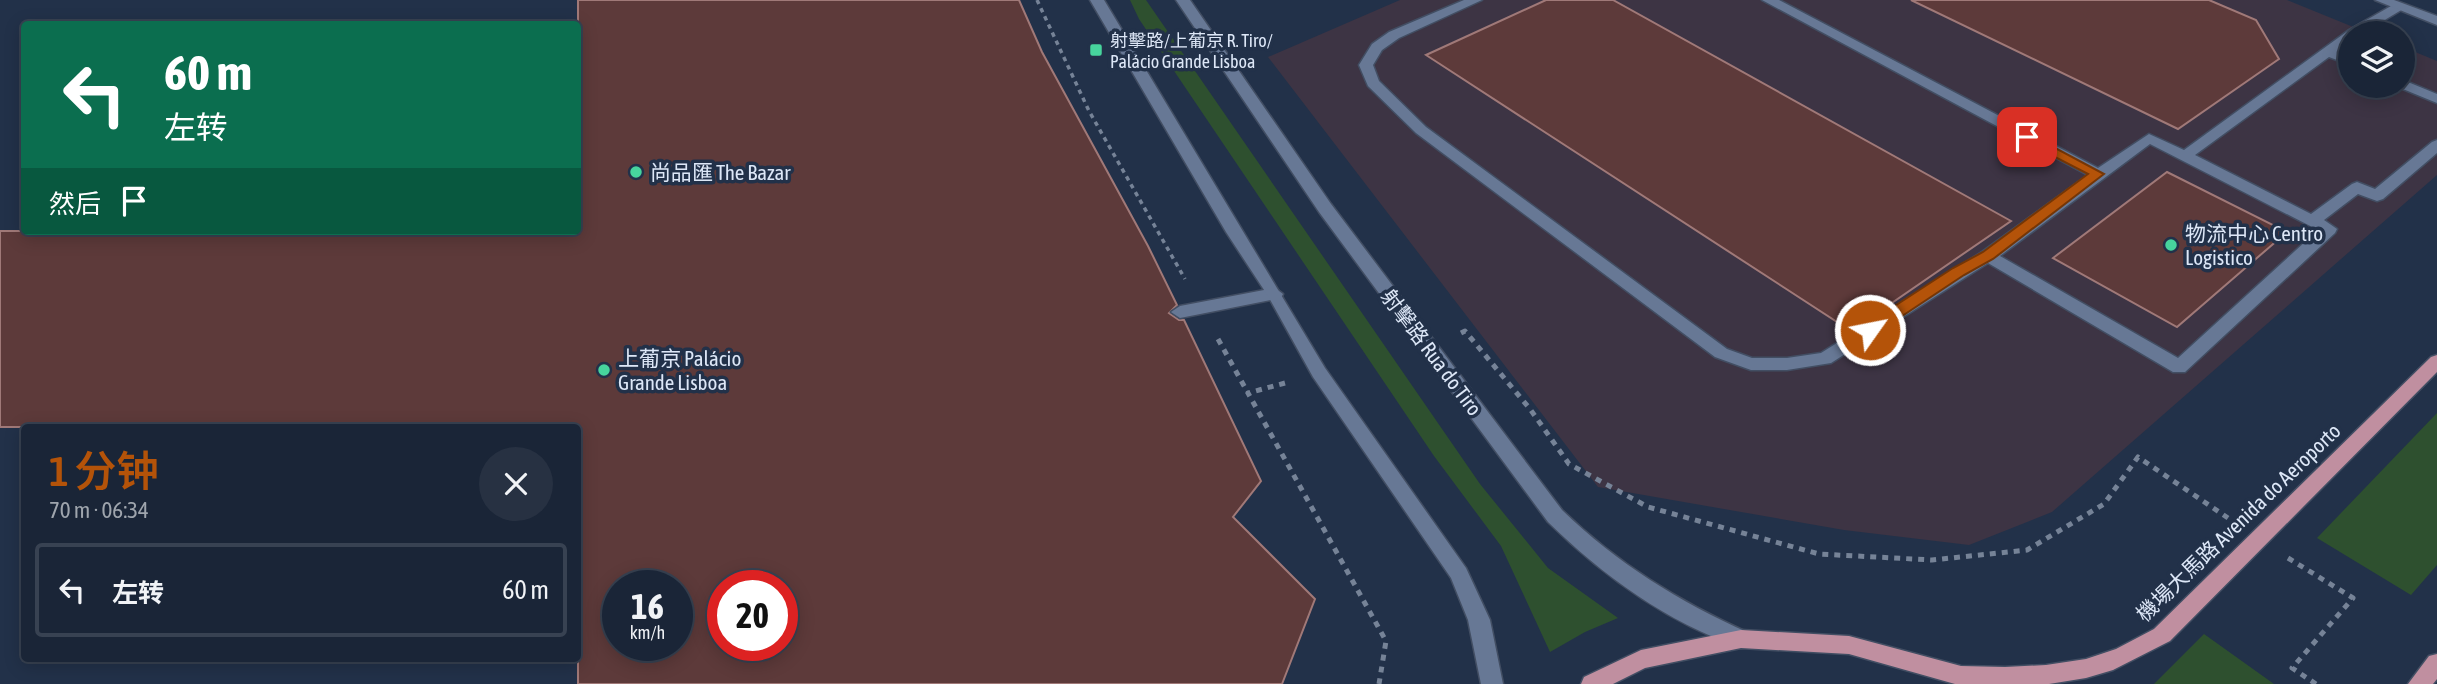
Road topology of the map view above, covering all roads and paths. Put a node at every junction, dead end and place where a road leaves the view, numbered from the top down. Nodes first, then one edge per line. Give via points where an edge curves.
1 (1037, 0) edge
2 (1097, 0) edge
3 (1183, 0) edge
4 (1475, 0) edge
5 (1769, 0) edge
6 (2382, 0) edge
7 (2398, 6) junction
8 (2374, 21) edge
9 (2437, 22) edge
10 (2338, 45) edge
11 (2329, 52) junction
12 (2338, 56) edge
13 (2415, 89) edge
14 (2437, 99) edge
15 (2437, 145) edge
16 (2186, 155) junction
17 (2097, 174) junction
18 (2313, 220) junction
19 (1988, 256) junction
20 (1275, 294) junction
21 (1202, 308) junction
22 (1180, 312) dead end
23 (1427, 345) junction
24 (2437, 361) edge
25 (1319, 372) junction
26 (1248, 394) junction
27 (2259, 539) junction
28 (1741, 639) junction
29 (2437, 663) edge
30 (1973, 680) edge
31 (1379, 684) edge
32 (1492, 684) edge
33 (1592, 684) edge
34 (2316, 684) edge
35 (2419, 684) edge

1 - 21 path via 1089,111
2 - 20 street
3 - 23 street, 射擊路 Rua do Tiro via 1325,208
4 - 19 street via 1377,47 1366,65 1373,83 1421,130 1721,353 1751,364 1825,359
5 - 17 street
6 - 7 street
7 - 8 street
7 - 9 street
10 - 11 street
11 - 12 street
11 - 16 street
13 - 14 street
15 - 18 street via 2377,196 2357,187
16 - 17 street via 2149,138
16 - 18 street
17 - 19 street
18 - 19 street via 2329,229 2179,367
20 - 21 street
20 - 25 street
21 - 22 street
21 - 26 path
23 - 27 path via 1465,331 1569,464 1648,507 1819,554 1933,560 2027,550 2104,504 2138,457
23 - 28 street, 射擊路 Rua do Tiro via 1555,516 1591,553 1686,616
24 - 27 main road, 機場大馬路 Avenida do Aeroporto
25 - 26 path
25 - 32 street via 1459,574 1479,620
26 - 31 path via 1387,641
27 - 30 main road, 機場大馬路 Avenida do Aeroporto via 2162,635 2124,656 2076,671
27 - 34 path via 2353,598 2292,668
28 - 30 main road, 機場大馬路 Avenida do Aeroporto via 1849,645
28 - 33 main road, 機場大馬路 Avenida do Aeroporto via 1641,659
29 - 35 main road

